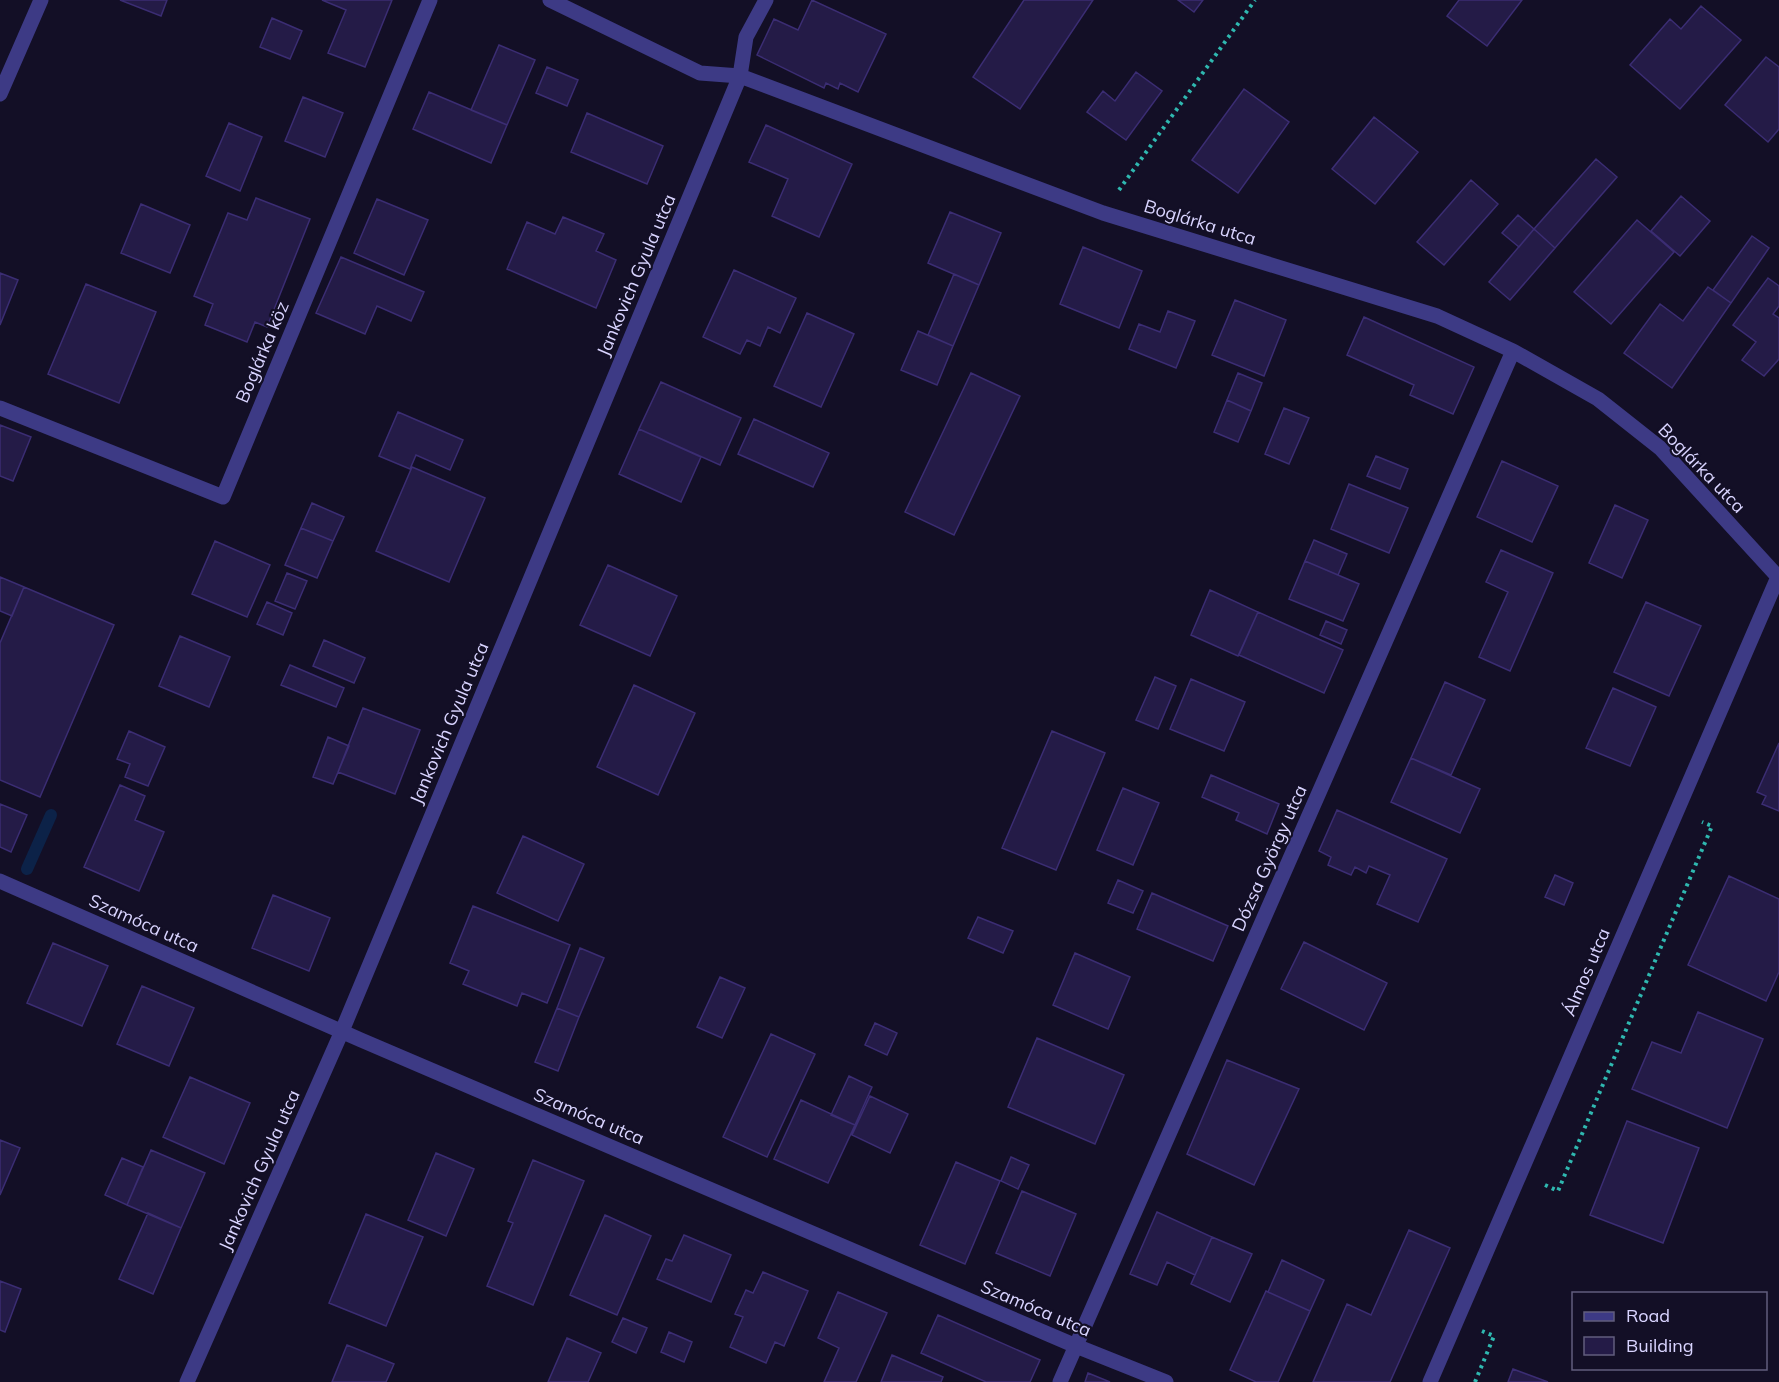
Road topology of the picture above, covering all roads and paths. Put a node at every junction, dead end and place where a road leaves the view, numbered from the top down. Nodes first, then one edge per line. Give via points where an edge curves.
1 (41, 0) edge
2 (430, 0) edge
3 (550, 0) edge
4 (766, 0) edge
5 (1255, 0) edge
6 (740, 76) junction
7 (0, 94) edge
8 (1103, 213) junction
9 (1513, 351) junction
10 (0, 408) edge
11 (1778, 577) edge
12 (1677, 811) junction
13 (0, 881) edge
14 (342, 1031) junction
15 (1520, 1174) junction
16 (1457, 1321) junction
17 (1076, 1346) junction
18 (187, 1382) edge
19 (1060, 1382) edge
20 (1166, 1382) edge
21 (1430, 1382) edge
22 (1475, 1382) edge

1 - 7 street
2 - 10 street, Boglárka köz via 223,497
3 - 6 street, Boglárka utca via 700,73
4 - 6 street, Jankovich Gyula utca via 746,37
5 - 8 path
6 - 8 street, Boglárka utca
6 - 14 street, Jankovich Gyula utca
8 - 9 street, Boglárka utca via 1437,316
9 - 11 street, Boglárka utca via 1598,399 1660,448
9 - 17 street, Dózsa György utca
11 - 12 street, Álmos utca
12 - 15 street, Álmos utca
12 - 15 path via 1712,826 1558,1191
13 - 14 street, Szamóca utca
14 - 17 street, Szamóca utca
14 - 18 street, Jankovich Gyula utca
15 - 16 street, Álmos utca
16 - 21 street, Álmos utca
16 - 22 path via 1494,1336
17 - 19 street, Dózsa György utca
17 - 20 street, Szamóca utca

